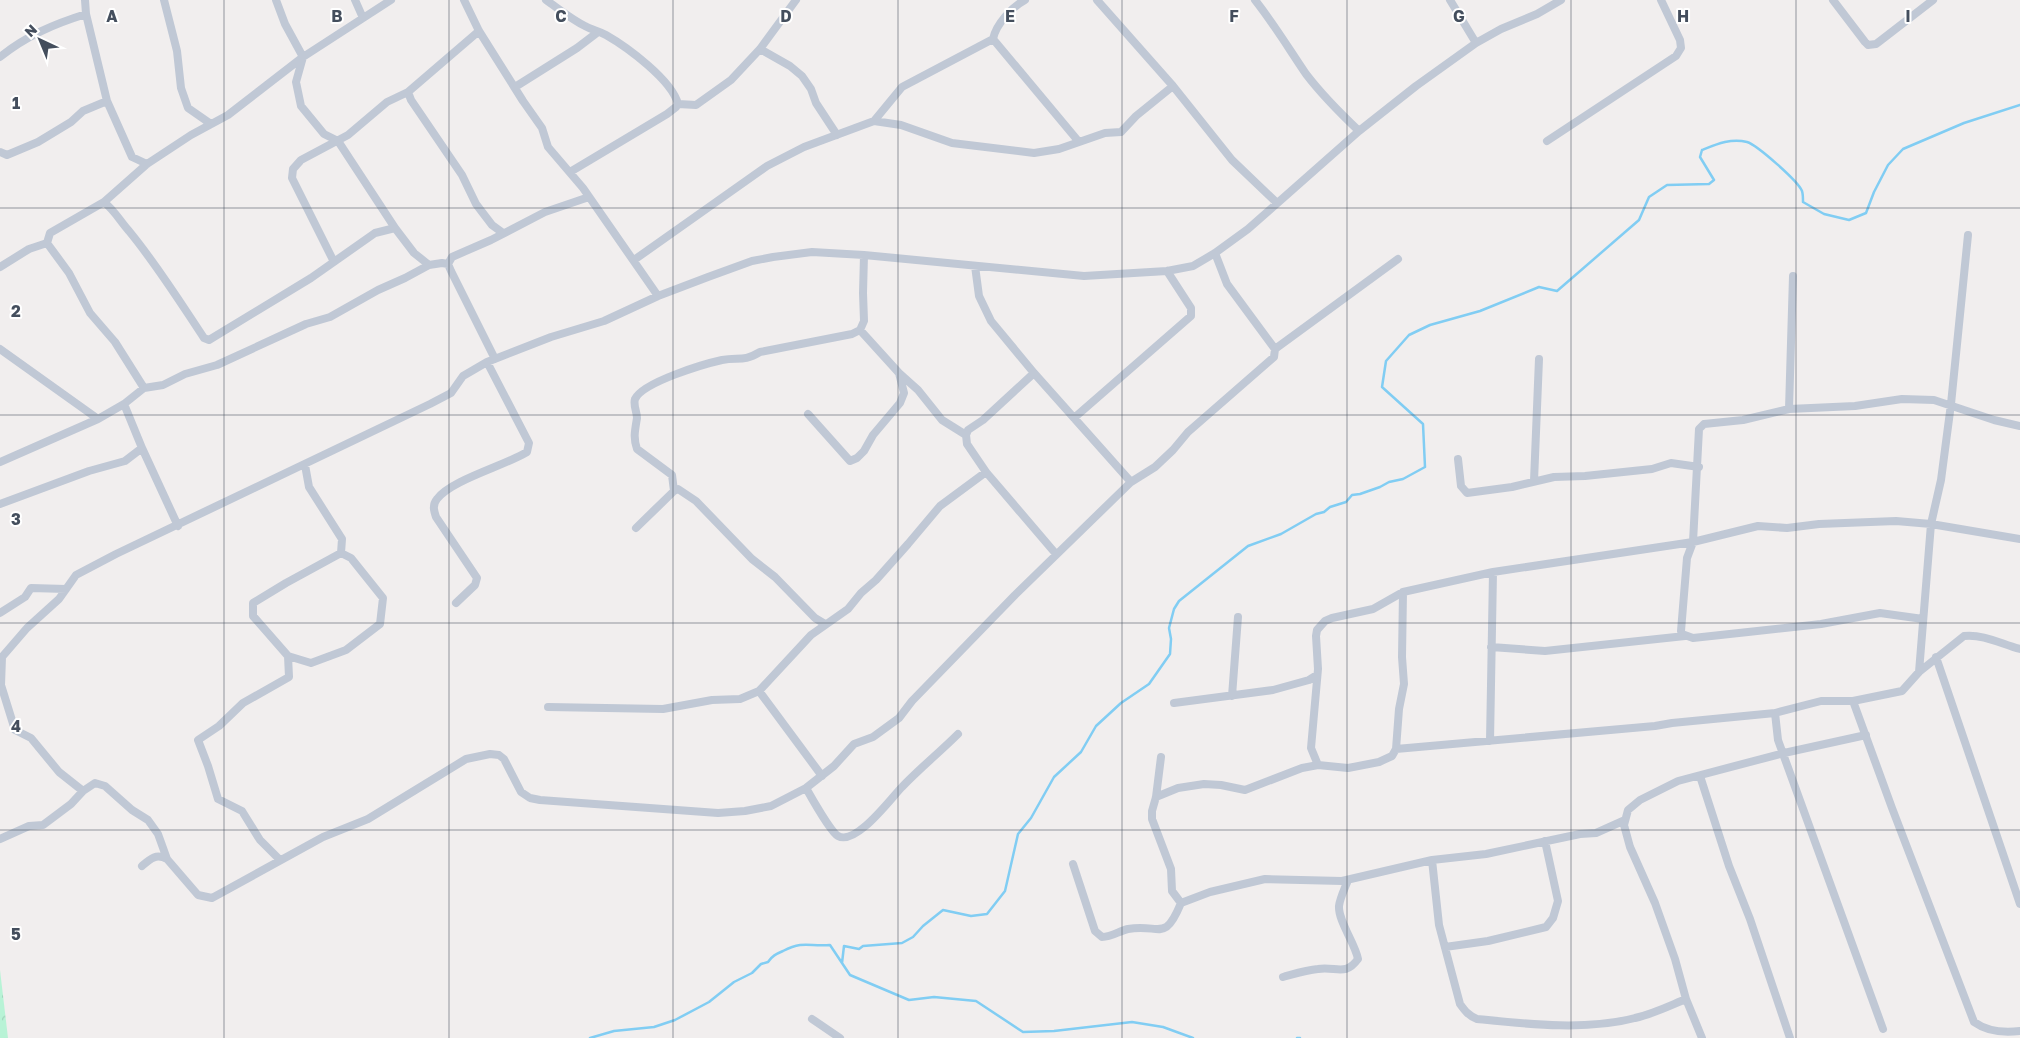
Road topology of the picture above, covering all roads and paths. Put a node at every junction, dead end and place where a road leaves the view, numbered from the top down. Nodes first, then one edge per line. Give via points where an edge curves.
1 (85, 0) edge
2 (164, 0) edge
3 (276, 0) edge
4 (355, 0) edge
5 (391, 0) edge
6 (464, 0) edge
7 (546, 0) edge
8 (796, 0) edge
9 (1025, 0) edge
10 (1096, 0) edge
11 (1255, 0) edge
12 (1450, 0) edge
13 (1561, 0) edge
14 (1661, 0) edge
15 (1833, 0) edge
16 (1933, 0) edge
17 (86, 14) junction
18 (363, 18) junction
19 (479, 31) junction
20 (598, 32) junction
21 (993, 39) junction
22 (1476, 43) junction
23 (760, 49) junction
24 (0, 57) edge
25 (303, 58) junction
26 (1173, 86) junction
27 (515, 87) junction
28 (408, 92) junction
29 (107, 101) junction
30 (678, 104) junction
31 (874, 121) junction
32 (211, 124) junction
33 (1359, 131) junction
34 (837, 135) junction
35 (338, 141) junction
36 (1547, 141) dead end
37 (1079, 142) junction
38 (0, 152) edge
39 (147, 164) junction
40 (570, 172) junction
41 (589, 197) junction
42 (104, 202) junction
43 (1277, 203) junction
44 (395, 228) junction
45 (503, 233) junction
46 (1968, 235) dead end
47 (47, 243) junction
48 (1215, 253) junction
49 (864, 255) junction
50 (1398, 258) dead end
51 (634, 260) junction
52 (334, 262) junction
53 (448, 264) junction
54 (429, 265) junction
55 (975, 266) junction
56 (0, 267) edge
57 (1167, 271) junction
58 (1793, 276) dead end
59 (658, 296) junction
60 (860, 330) junction
61 (1275, 348) junction
62 (0, 349) edge
63 (1539, 359) dead end
64 (491, 361) junction
65 (899, 373) junction
66 (1034, 373) junction
67 (144, 388) junction
68 (124, 404) junction
69 (1950, 404) junction
70 (1789, 410) junction
71 (808, 414) dead end
72 (1074, 418) junction
73 (98, 419) junction
74 (2020, 426) edge
75 (966, 436) junction
76 (142, 448) junction
77 (1458, 459) dead end
78 (0, 462) edge
79 (305, 465) junction
80 (1699, 467) junction
81 (986, 472) junction
82 (1534, 481) junction
83 (1130, 482) junction
84 (674, 491) junction
85 (0, 504) edge
86 (1931, 524) junction
87 (178, 526) junction
88 (636, 528) dead end
89 (2020, 539) edge
90 (1693, 542) junction
91 (341, 553) junction
92 (1056, 554) junction
93 (1493, 572) junction
94 (66, 589) junction
95 (1403, 592) junction
96 (456, 604) dead end
97 (0, 613) edge
98 (1238, 617) dead end
99 (1923, 619) junction
100 (825, 624) junction
101 (1685, 636) junction
102 (1491, 647) junction
103 (2019, 651) edge
104 (288, 656) junction
105 (1936, 657) junction
106 (1, 658) edge
107 (1919, 672) junction
108 (1317, 674) junction
109 (758, 691) junction
110 (1232, 696) junction
111 (1853, 701) junction
112 (1174, 703) dead end
113 (548, 707) dead end
114 (1775, 713) junction
115 (958, 734) dead end
116 (1866, 735) junction
117 (1490, 741) junction
118 (1396, 749) junction
119 (1784, 753) junction
120 (1161, 757) dead end
121 (1318, 765) junction
122 (822, 776) junction
123 (1700, 776) junction
124 (806, 788) junction
125 (83, 791) junction
126 (1156, 797) junction
127 (1626, 820) junction
128 (0, 839) edge
129 (1545, 841) junction
130 (167, 859) junction
131 (280, 860) junction
132 (1432, 860) junction
133 (1072, 864) dead end
134 (142, 866) dead end
135 (1348, 880) junction
136 (1182, 903) junction
137 (2020, 904) edge
138 (1445, 947) junction
139 (1283, 977) dead end
140 (1686, 998) junction
141 (812, 1019) dead end
142 (1883, 1029) dead end
143 (2020, 1031) edge
144 (840, 1038) edge
145 (1702, 1038) edge
146 (1790, 1038) edge

1 - 17 street
2 - 32 street via 188,108
3 - 25 street
4 - 18 street
5 - 18 street
6 - 19 street
7 - 20 street
8 - 23 street
9 - 21 street via 1016,5 994,32
10 - 26 street
11 - 33 street via 1324,96
12 - 22 street
13 - 22 street
14 - 36 street via 1680,40 1681,48 1676,56
15 - 16 street via 1868,45 1880,41
17 - 24 street via 54,24
17 - 29 street
18 - 25 street
19 - 27 street
19 - 28 street
20 - 27 street
20 - 30 street via 638,56 667,85
21 - 31 street via 902,87
21 - 37 street
22 - 33 street
23 - 30 street via 731,80 696,105
23 - 34 street via 802,76
25 - 32 street via 228,115
25 - 35 street via 296,82 301,106 324,134
26 - 37 street via 1125,129
26 - 43 street via 1232,160
27 - 40 street via 542,128 548,147
28 - 35 street via 387,102
28 - 45 street via 462,175 476,204 492,225
29 - 38 street via 83,111 38,142 7,155
29 - 39 street via 132,157
30 - 40 street via 667,114
31 - 34 street
31 - 37 street via 901,125 952,144 1034,153
32 - 39 street
33 - 43 street
34 - 51 street via 767,166
35 - 44 street
35 - 52 street via 302,160 294,169 292,178
39 - 42 street
40 - 41 street
41 - 45 street via 545,212
41 - 51 street
42 - 47 street via 50,233
42 - 52 street via 115,211 152,259 204,338 209,340
43 - 48 street
44 - 52 street via 375,233
44 - 54 street via 414,253
45 - 53 street via 452,257
46 - 69 street
47 - 56 street via 29,249
47 - 67 street via 69,273 90,313 115,342
48 - 57 street via 1193,266
48 - 61 street via 1227,284
49 - 55 street
49 - 59 street via 812,252 759,260
49 - 60 street via 864,321
50 - 61 street
51 - 59 street
53 - 54 street
53 - 64 street
54 - 67 street via 330,317 306,324 218,365 185,374 163,385
55 - 57 street via 1084,276
55 - 66 street via 985,311
57 - 72 street via 1191,308 1191,316
58 - 70 street
59 - 64 street via 604,321 551,337
60 - 65 street
60 - 84 street via 760,352 749,358 725,359 700,366 667,378 639,395 634,403 637,449 672,474
61 - 83 street via 1274,357 1188,432 1174,450 1155,467
62 - 73 street
63 - 82 street
64 - 79 street via 462,376 451,393
64 - 96 street via 529,443 526,452 512,461 450,488 433,507 436,517 477,578 475,585
65 - 71 street via 904,393 900,402 858,458 850,461
65 - 75 street via 918,390 942,420
66 - 72 street
66 - 75 street via 968,430
67 - 68 street
68 - 73 street
68 - 76 street
69 - 70 street via 1902,399
69 - 74 street
69 - 86 street via 1941,480
70 - 80 street via 1704,424 1700,429
72 - 83 street
73 - 78 street
75 - 81 street via 967,444
76 - 85 street via 125,461
76 - 87 street
77 - 82 street via 1461,486 1467,493
79 - 87 street
79 - 91 street via 309,487 342,539
80 - 82 street via 1671,463 1652,470
80 - 90 street
81 - 92 street
81 - 100 street via 940,506 848,610
83 - 92 street
84 - 88 street
84 - 100 street via 685,492 696,501 752,559
86 - 89 street
86 - 90 street via 1896,521 1787,528 1758,526
86 - 99 street
87 - 94 street via 76,575
90 - 93 street
90 - 101 street via 1687,558 1681,631
91 - 104 street via 253,603 254,616
91 - 104 street via 351,558 383,598 380,624 346,650 311,663
92 - 122 street via 899,718 873,737 854,744
93 - 95 street
93 - 102 street
94 - 97 street via 31,588 25,597
94 - 106 street
95 - 108 street via 1373,609 1332,618 1320,625 1316,636
95 - 118 street via 1404,684
98 - 110 street
99 - 101 street via 1880,614 1821,624 1693,638
99 - 107 street
100 - 109 street
101 - 102 street via 1545,651
102 - 117 street
103 - 105 street via 1973,635 1964,636
104 - 131 street via 290,677 244,703 198,740 218,799 242,811 260,840
105 - 107 street
105 - 137 street
106 - 125 street via 1,685 15,730 31,738 59,772
107 - 111 street via 1902,691
108 - 110 street via 1309,680 1273,690
108 - 121 street via 1311,748
109 - 113 street via 740,699 712,700 663,709
109 - 122 street
110 - 112 street
111 - 114 street via 1821,701
111 - 116 street
114 - 117 street
114 - 119 street via 1778,740
115 - 124 street via 851,836 836,834
116 - 119 street
116 - 143 street via 1974,1022 1990,1030
117 - 118 street
118 - 121 street via 1389,758 1348,768
119 - 123 street
119 - 142 street
120 - 126 street
121 - 126 street via 1245,790 1204,784 1178,788
122 - 124 street
123 - 127 street via 1678,781 1640,800 1628,810
123 - 146 street
124 - 131 street via 771,806 718,813 540,800 521,792 504,759 490,754 466,758 368,819 323,837
125 - 128 street via 43,825 30,826
125 - 130 street via 94,783 105,786 148,820 158,834
126 - 136 street via 1152,819 1171,869 1172,891
127 - 129 street via 1596,833
127 - 140 street via 1624,825 1630,847 1655,903
129 - 132 street via 1486,854
129 - 138 street via 1558,901 1553,918 1546,927
130 - 131 street via 198,895 212,898
130 - 134 street via 157,856
132 - 135 street
132 - 138 street via 1439,925
133 - 136 street via 1095,932 1102,938 1127,929 1160,930 1174,921
135 - 136 street via 1265,879 1210,892
135 - 139 street via 1339,908 1358,959 1352,967 1342,970 1320,968
138 - 140 street via 1460,1004 1470,1016 1477,1018 1544,1026 1614,1022 1635,1019
140 - 145 street
141 - 144 street

